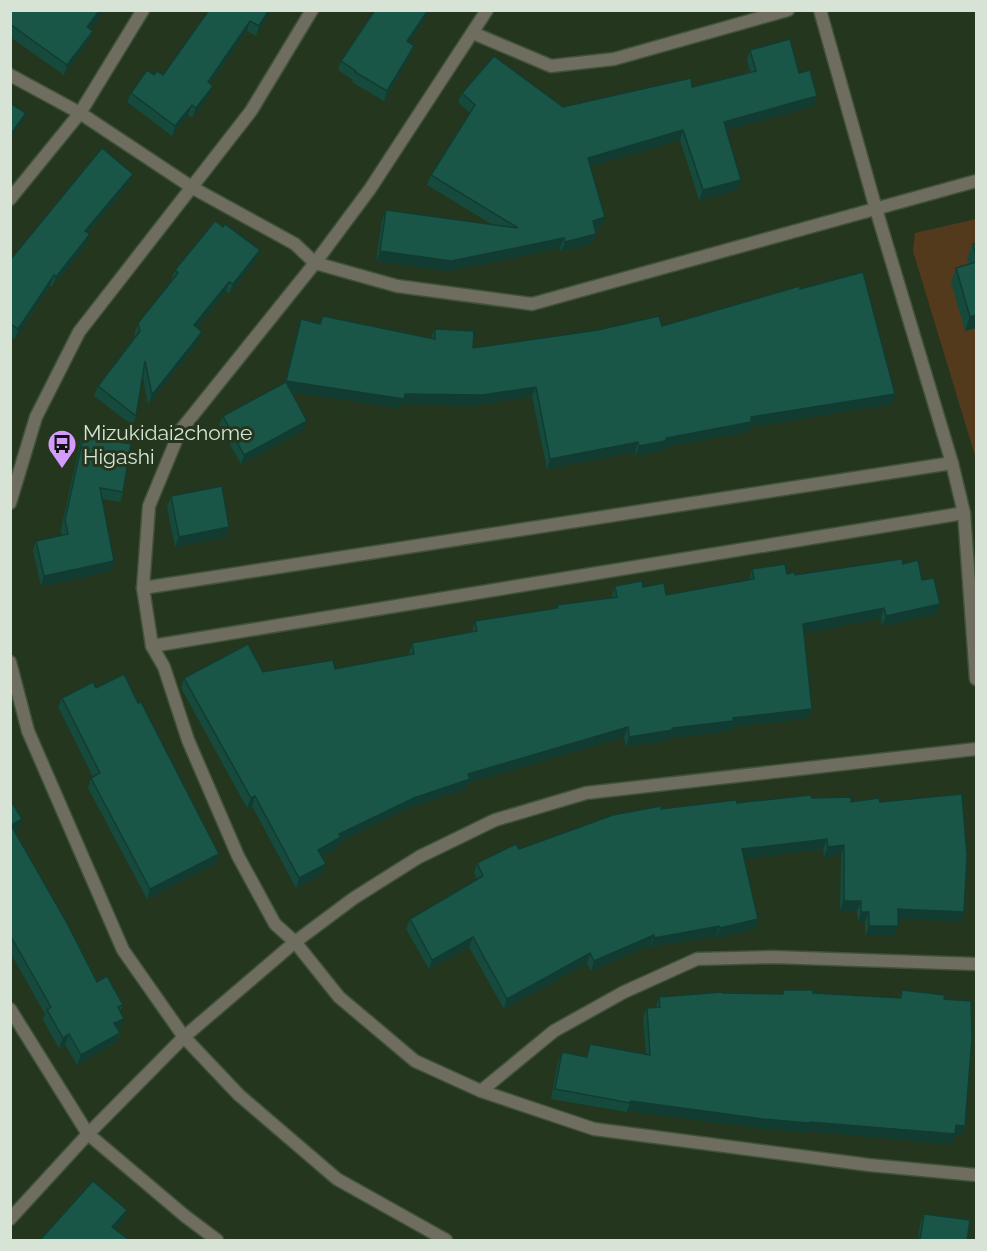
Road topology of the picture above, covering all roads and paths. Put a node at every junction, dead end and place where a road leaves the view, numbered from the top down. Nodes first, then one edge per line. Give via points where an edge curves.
1 (143, 10) edge
2 (312, 10) edge
3 (487, 10) edge
4 (788, 10) edge
5 (820, 10) edge
6 (474, 33) junction
7 (10, 75) edge
8 (80, 113) junction
9 (976, 181) edge
10 (193, 188) junction
11 (10, 199) edge
12 (876, 209) junction
13 (315, 263) junction
14 (952, 463) junction
15 (10, 503) edge
16 (964, 513) junction
17 (143, 588) junction
18 (152, 646) junction
19 (10, 662) edge
20 (976, 679) edge
21 (976, 749) edge
22 (295, 942) junction
23 (976, 963) edge
24 (10, 1009) edge
25 (184, 1037) junction
26 (481, 1091) junction
27 (88, 1134) junction
28 (976, 1175) edge
29 (10, 1219) edge
30 (217, 1240) edge
31 (446, 1240) edge

1 - 8 street
2 - 10 street via 251,111
3 - 6 street
4 - 6 street via 614,60 551,66
5 - 12 street
6 - 13 street via 370,189
7 - 8 street
8 - 10 street
8 - 11 street
9 - 12 street
10 - 13 street via 295,244
10 - 15 street via 79,332 36,417
12 - 13 street via 532,304 397,286
12 - 14 street
13 - 17 street via 180,431 149,507
14 - 16 street
14 - 17 street
16 - 18 street
16 - 20 street
17 - 18 street
18 - 22 street via 164,667 188,740 238,856 275,924
19 - 25 street via 28,731 123,950
21 - 22 street via 586,793 495,820 419,857
22 - 25 street
22 - 26 street via 339,997 415,1061
23 - 26 street via 773,957 697,959 554,1030
24 - 27 street
25 - 27 street
25 - 31 street via 239,1095 337,1179
26 - 28 street via 594,1130
27 - 29 street
27 - 30 street

